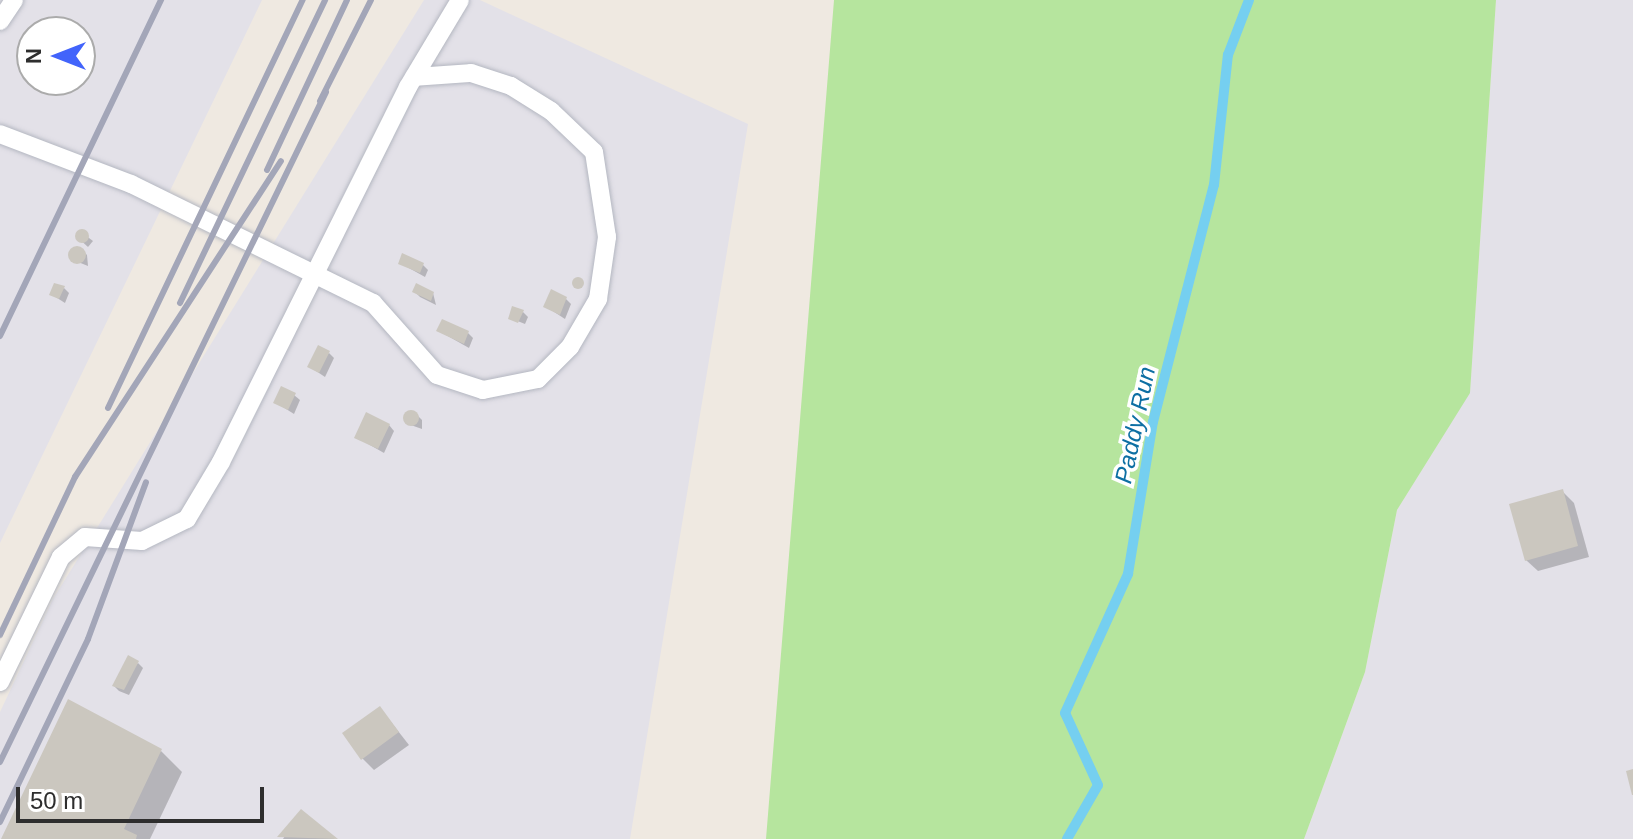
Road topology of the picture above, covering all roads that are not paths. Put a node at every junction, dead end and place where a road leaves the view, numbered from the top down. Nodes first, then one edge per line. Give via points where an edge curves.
1 (14, 0) edge
2 (460, 0) edge
3 (0, 21) edge
4 (414, 77) junction
5 (0, 134) edge
6 (316, 274) junction
7 (0, 682) edge

1 - 3 lane
2 - 4 lane
4 - 6 lane
4 - 6 lane via 471,73 511,86 551,111 594,152 607,237 598,299 570,347 538,379 483,390 437,375 373,303
5 - 6 lane via 131,184
6 - 7 lane via 187,519 142,541 85,537 61,557

